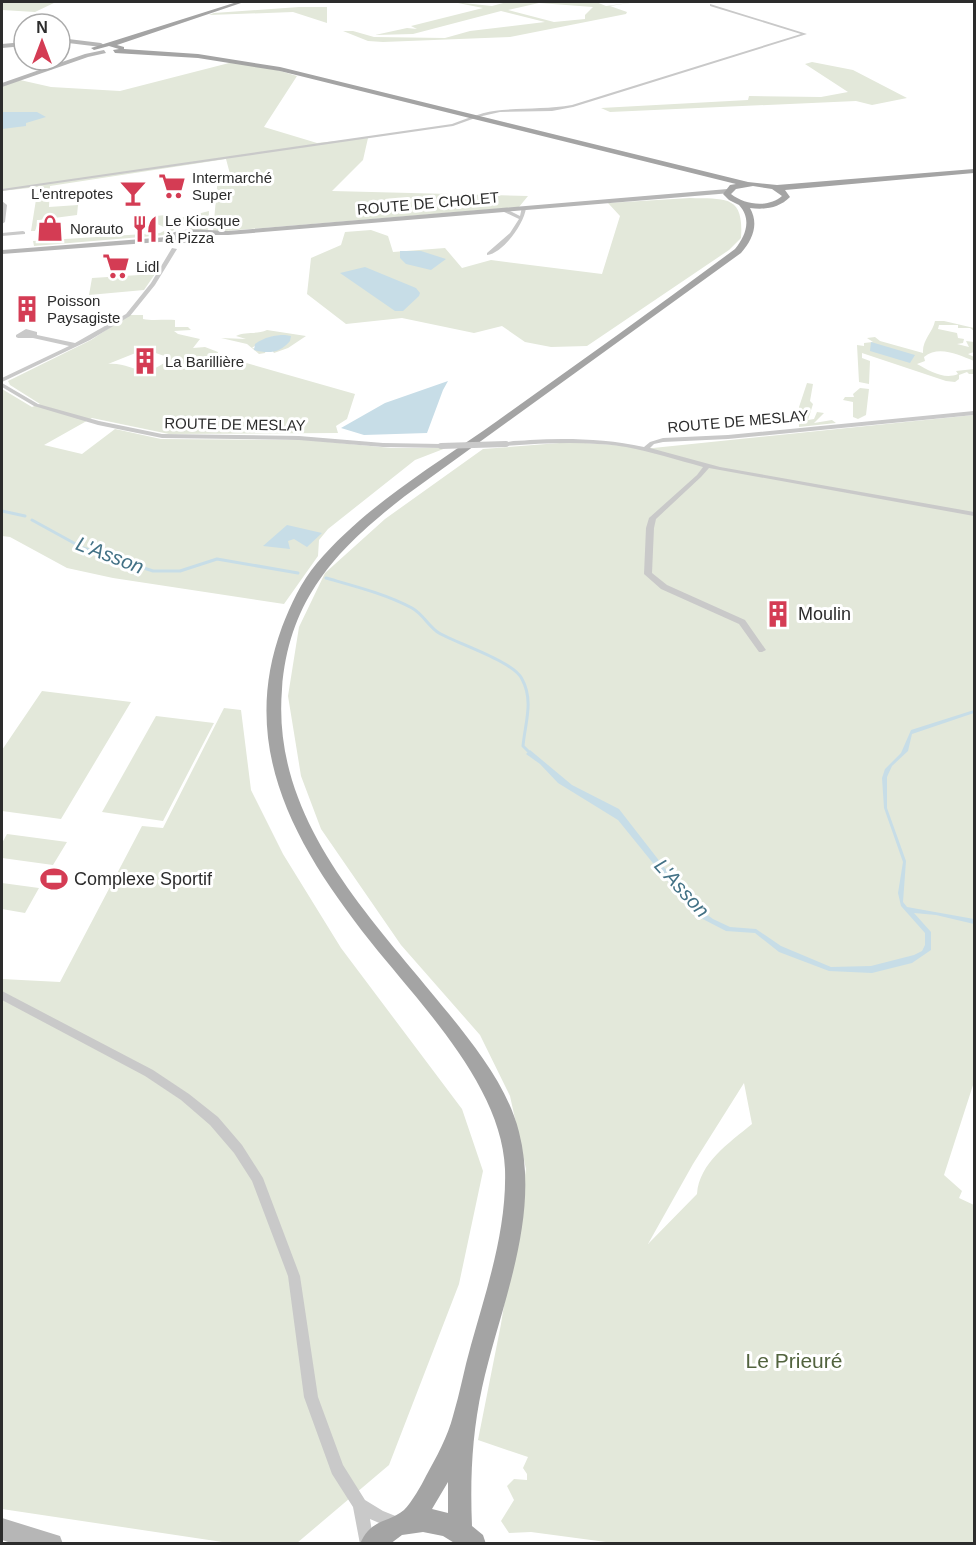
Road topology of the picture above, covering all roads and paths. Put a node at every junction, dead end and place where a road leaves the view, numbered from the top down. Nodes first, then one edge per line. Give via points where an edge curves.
1 (241, 2) edge
2 (711, 5) dead end
3 (72, 41) edge
4 (82, 42) junction
5 (101, 45) junction
6 (118, 47) junction
7 (94, 49) junction
8 (104, 52) junction
9 (87, 55) junction
10 (2, 85) edge
11 (474, 117) junction
12 (975, 171) edge
13 (715, 178) junction
14 (745, 184) junction
15 (823, 184) junction
16 (776, 188) junction
17 (2, 190) edge
18 (730, 192) junction
19 (785, 194) junction
20 (2, 197) edge
21 (2, 202) edge
22 (742, 203) junction
23 (766, 205) junction
24 (524, 208) junction
25 (504, 210) junction
26 (2, 214) edge
27 (521, 218) junction
28 (751, 221) junction
29 (2, 222) edge
30 (23, 233) dead end
31 (2, 235) edge
32 (173, 241) junction
33 (2, 252) edge
34 (489, 254) dead end
35 (33, 336) dead end
36 (75, 345) junction
37 (2, 380) edge
38 (2, 386) edge
39 (975, 413) edge
40 (645, 449) junction
41 (707, 466) junction
42 (975, 514) edge
43 (762, 650) dead end
44 (2, 995) edge
45 (463, 1421) junction
46 (360, 1505) junction
47 (405, 1522) junction
48 (2, 1529) edge
49 (467, 1537) edge
50 (52, 1544) edge
51 (367, 1544) edge
52 (372, 1544) edge

1 - 6 main road
2 - 11 street via 805,34 576,105
3 - 4 main road
4 - 5 main road
4 - 7 main road
5 - 6 main road
5 - 7 main road
6 - 8 main road
6 - 11 main road via 261,66
7 - 8 main road
7 - 9 main road
8 - 9 main road
9 - 10 main road
11 - 13 main road
11 - 17 street via 447,126
12 - 15 main road
13 - 14 main road
13 - 18 main road
14 - 16 main road
14 - 18 main road
15 - 16 main road
15 - 19 main road
16 - 19 main road
17 - 20 street
18 - 22 main road
18 - 24 main road, ROUTE DE CHOLET
19 - 23 main road via 784,200
21 - 26 street
22 - 23 main road
22 - 28 main road
23 - 28 main road
24 - 25 main road, ROUTE DE CHOLET
24 - 27 street
25 - 27 street
25 - 32 main road, ROUTE DE CHOLET
26 - 29 street
27 - 34 street
28 - 45 main road via 747,242 738,251 353,534 320,567 302,594 282,645 273,694 273,739 287,796 316,853 349,900 477,1064 503,1110 511,1139 515,1172 513,1212
30 - 31 street
32 - 33 main road
32 - 36 street via 153,284 131,312
35 - 36 street
36 - 37 street
38 - 40 street, ROUTE DE MESLAY, bridge via 36,405 162,436 441,446 582,440
39 - 40 street, ROUTE DE MESLAY via 663,440
40 - 41 street
41 - 42 street
41 - 43 street via 653,518 648,574 664,586 742,622
44 - 46 street via 149,1073 214,1121 238,1149 257,1178 294,1276 311,1397 320,1426 338,1469
45 - 47 main road via 434,1485
45 - 49 main road via 459,1491
46 - 47 street via 378,1516
46 - 51 street
47 - 49 main road via 442,1521
47 - 52 main road via 381,1534
48 - 50 main road

